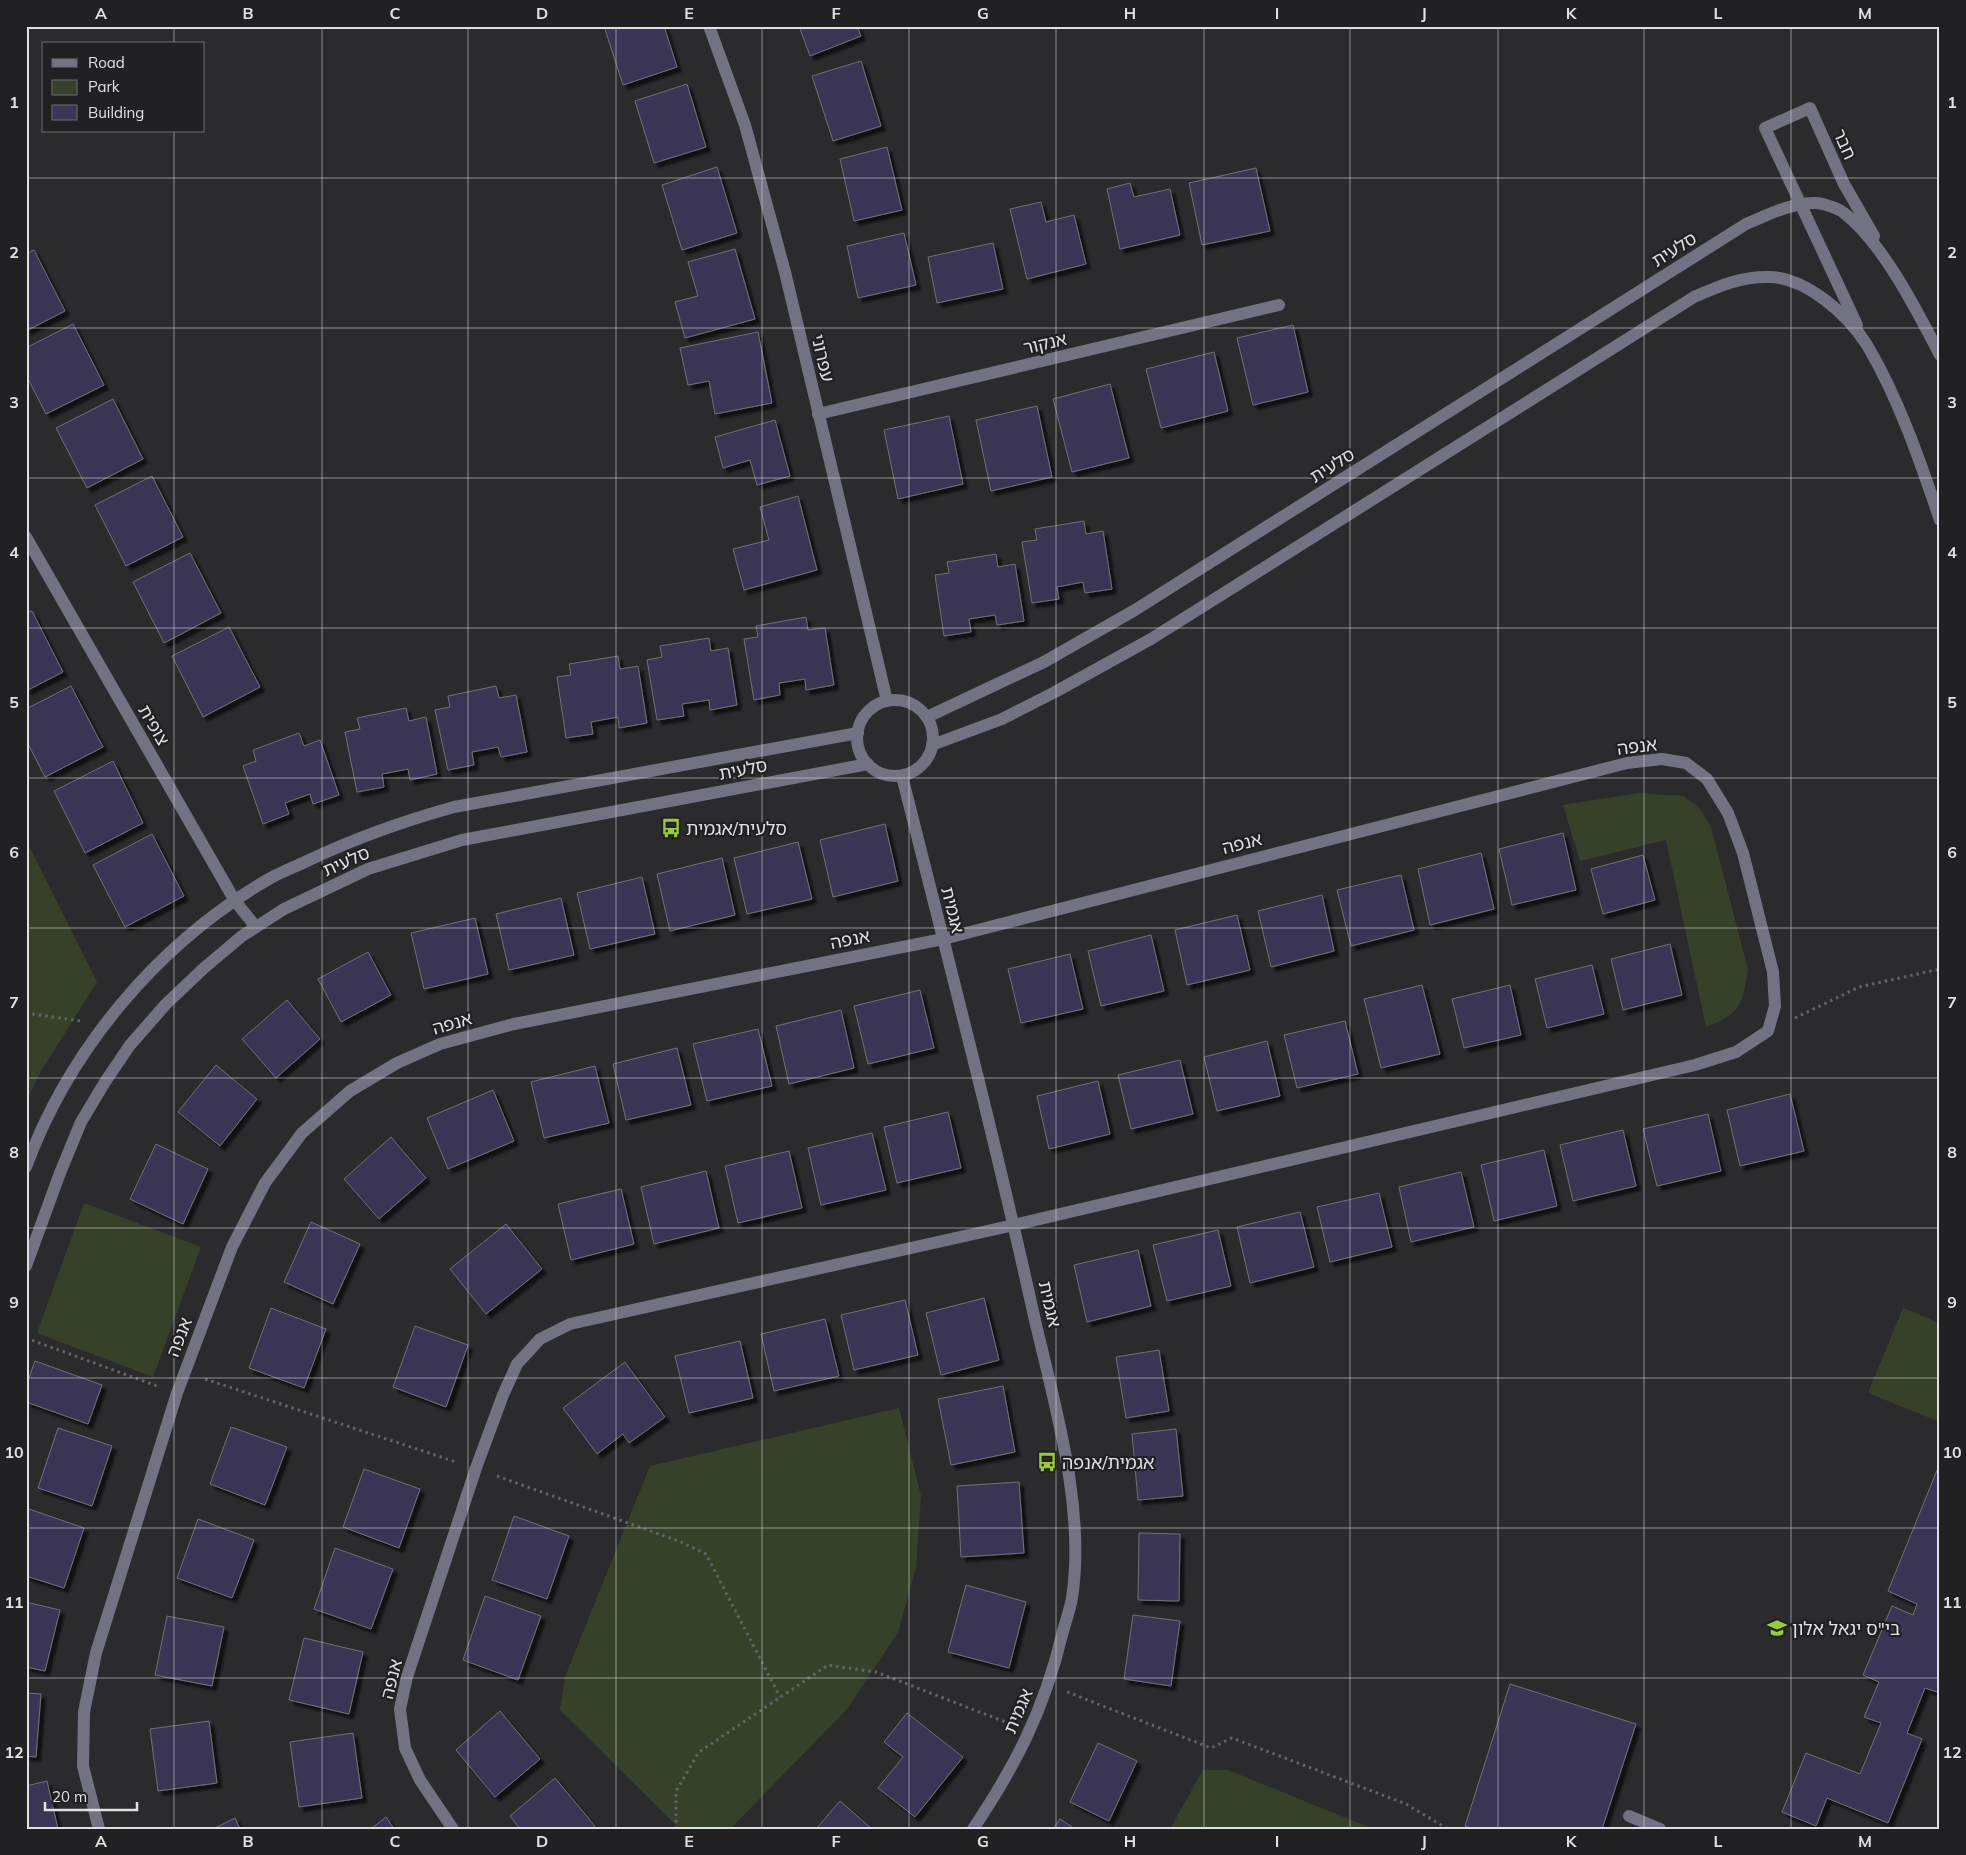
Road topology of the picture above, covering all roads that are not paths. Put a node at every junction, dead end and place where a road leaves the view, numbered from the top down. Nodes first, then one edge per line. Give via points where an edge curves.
1 (709, 26) edge
2 (1800, 206) junction
3 (1746, 224) joint
4 (1279, 305) dead end
5 (1916, 310) junction
6 (1866, 344) junction
7 (1940, 355) edge
8 (818, 414) junction
9 (1940, 520) edge
10 (26, 537) edge
11 (887, 701) junction
12 (926, 717) junction
13 (858, 733) junction
14 (932, 745) junction
15 (868, 764) junction
16 (902, 776) junction
17 (235, 901) junction
18 (256, 927) junction
19 (943, 939) junction
20 (26, 1167) edge
21 (1014, 1225) junction
22 (26, 1266) edge
23 (1629, 1816) dead end
24 (99, 1829) edge
25 (453, 1829) edge
26 (973, 1829) edge
27 (1660, 1829) edge

1 - 8 street, עפרוני via 745,125 785,272
2 - 3 street, חבר via 1783,208
2 - 5 street, חבר via 1816,203 1843,212 1874,242
2 - 5 street, חבר via 1765,128 1810,108 1844,184
2 - 6 street, חבר
3 - 12 street, סלעית via 1135,610 1044,662
4 - 8 street, אנקור
5 - 7 street, חבר
6 - 9 street, חבר via 1893,395
6 - 14 street, חבר via 1840,313 1816,292 1772,277 1746,278 1723,284 1694,297 1111,662 1002,719
8 - 11 street, עפרוני
10 - 17 street, צופית
11 - 12 street via 909,703
11 - 13 street via 867,713
12 - 14 street via 932,730
13 - 15 street via 861,755
13 - 17 street, סלעית via 454,807 356,838 268,879
14 - 16 street via 922,765
15 - 16 street via 883,774
15 - 18 street, סלעית via 462,840 368,869 284,909
16 - 19 street, אגמית
17 - 18 street, צופית
17 - 20 street, סלעית via 181,943 142,980 104,1024 52,1107
18 - 22 street, סלעית via 204,968 130,1045 81,1122
19 - 21 street, אגמית
19 - 21 street, אנפה via 1627,762 1662,758 1686,763 1707,780 1728,814 1743,853 1773,972 1775,1006 1768,1031 1736,1052 1695,1065
19 - 24 street, אנפה via 514,1024 440,1044 398,1063 350,1091 302,1133 265,1183 232,1247 184,1372 96,1653 84,1712 83,1766
21 - 25 street, אנפה via 570,1324 540,1339 517,1364 503,1395 407,1677 400,1709 405,1748 420,1780
21 - 26 street, אגמית via 1072,1496 1075,1548 1072,1598 1042,1705 1015,1762
23 - 27 street

